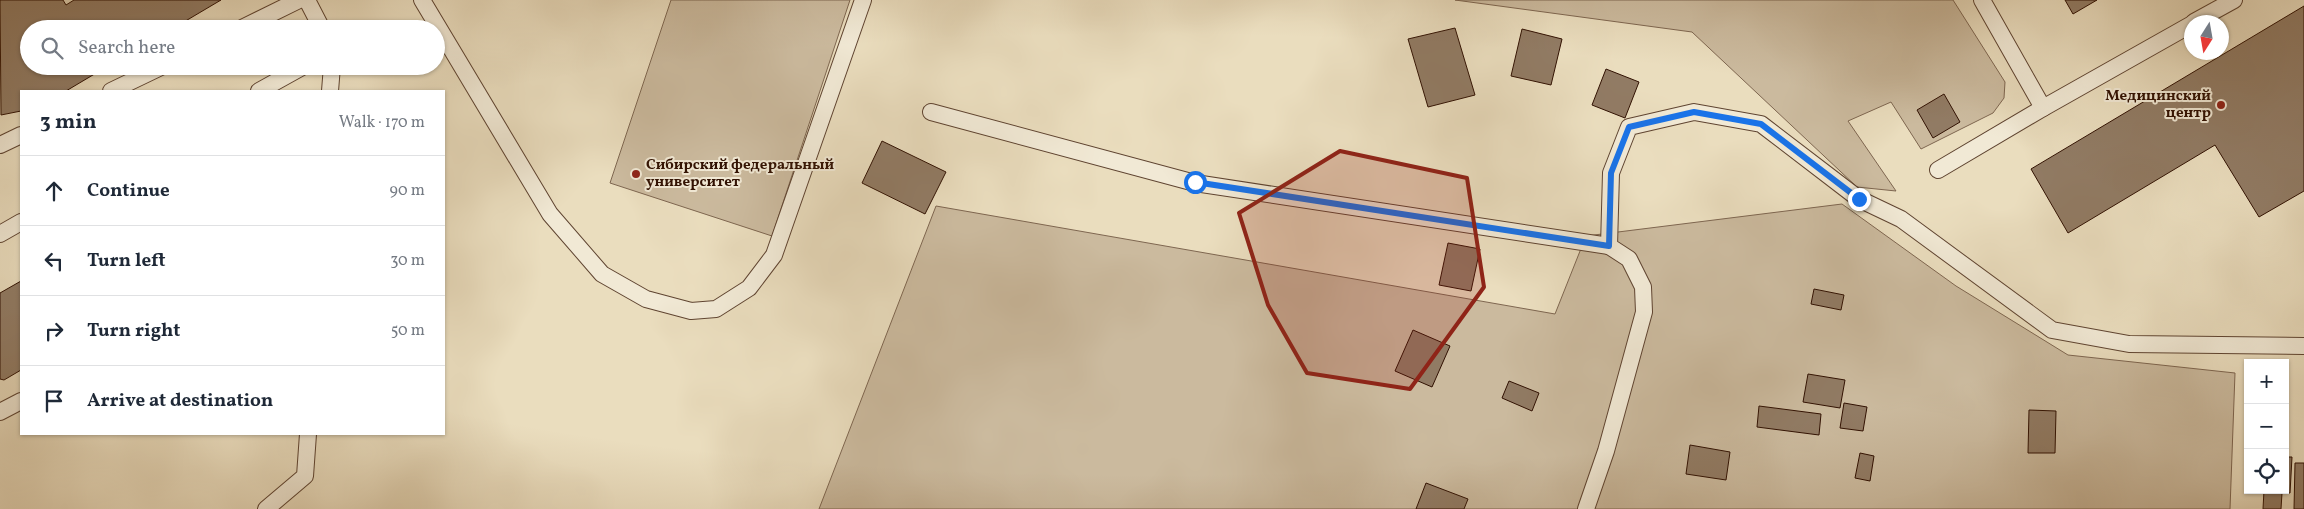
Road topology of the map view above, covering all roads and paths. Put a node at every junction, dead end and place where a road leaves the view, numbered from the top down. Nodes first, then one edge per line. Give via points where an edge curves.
1 (299, 0) edge
2 (307, 0) edge
3 (422, 0) edge
4 (863, 0) edge
5 (1982, 0) edge
6 (2234, 0) edge
7 (2207, 15) edge
8 (258, 20) edge
9 (317, 20) edge
10 (434, 20) edge
11 (2184, 28) edge
12 (445, 38) edge
13 (144, 75) edge
14 (288, 75) edge
15 (331, 75) edge
16 (113, 90) edge
17 (261, 90) edge
18 (330, 90) edge
19 (2043, 108) junction
20 (931, 112) dead end
21 (20, 135) edge
22 (0, 145) edge
23 (1938, 170) dead end
24 (20, 223) edge
25 (0, 234) edge
26 (1609, 246) junction
27 (2304, 346) edge
28 (20, 402) edge
29 (0, 412) edge
30 (308, 435) edge
31 (266, 509) edge
32 (1586, 509) edge

1 - 8 lane
2 - 9 lane
3 - 10 lane
4 - 12 lane via 774,255 749,288 716,310 691,311 646,299 602,274 550,214
5 - 19 lane
6 - 7 lane
11 - 19 lane
13 - 16 lane
14 - 17 lane
15 - 18 lane
19 - 23 lane
20 - 26 lane via 1195,182
21 - 22 lane
24 - 25 lane
26 - 27 lane via 1611,173 1629,127 1694,112 1761,124 1859,199 1901,219 2052,330 2129,344
26 - 32 lane via 1629,259 1643,287 1644,312 1606,451
28 - 29 lane
30 - 31 lane via 305,476

